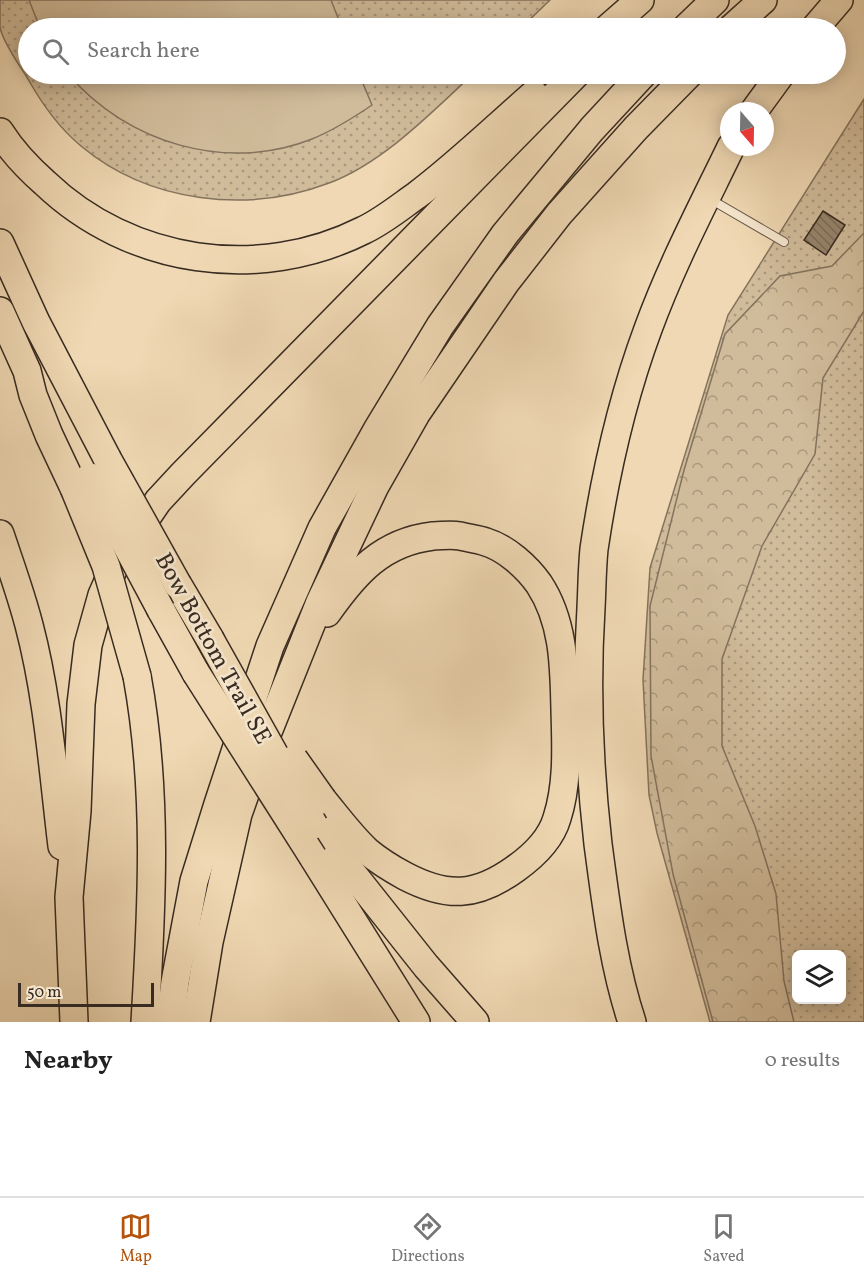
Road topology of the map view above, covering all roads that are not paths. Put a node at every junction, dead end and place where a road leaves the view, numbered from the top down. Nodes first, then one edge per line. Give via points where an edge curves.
1 (640, 0) edge
2 (647, 0) edge
3 (716, 0) edge
4 (763, 0) edge
5 (839, 0) edge
6 (619, 18) edge
7 (630, 18) edge
8 (697, 18) edge
9 (743, 18) edge
10 (824, 18) edge
11 (546, 84) edge
12 (566, 84) edge
13 (634, 84) edge
14 (679, 84) edge
15 (774, 84) edge
16 (761, 102) edge
17 (0, 132) edge
18 (726, 156) edge
19 (706, 197) junction
20 (784, 242) dead end
21 (0, 243) edge
22 (0, 312) edge
23 (91, 474) junction
24 (0, 534) edge
25 (210, 639) junction
26 (304, 646) junction
27 (69, 897) junction
28 (202, 993) junction
29 (74, 1022) edge
30 (145, 1022) edge
31 (170, 1022) edge
32 (196, 1022) edge
33 (202, 1022) edge
34 (416, 1022) edge
35 (475, 1022) edge
36 (632, 1022) edge

1 - 6 highway
2 - 7 highway
3 - 8 highway
4 - 9 highway
5 - 10 highway
11 - 17 highway via 450,168 386,217 343,240 266,260 208,259 121,235 53,192
12 - 27 highway via 183,474 158,501 117,561 102,595 83,674
13 - 31 highway via 505,234 440,326 322,528 270,646 218,804 195,881
14 - 26 highway via 559,214 506,282 435,387 375,486 320,602
15 - 16 highway
18 - 19 highway
19 - 20 lane
19 - 36 highway via 648,329 608,474 594,551 588,651 594,806 607,908
21 - 23 highway, Bow Bottom Trail SE via 36,322
22 - 23 highway via 27,371 44,392
23 - 25 highway, Bow Bottom Trail SE, bridge via 178,585
23 - 30 highway, Bow Bottom Trail SE, bridge via 106,566 144,717 152,858
23 - 34 highway, bridge via 196,673
24 - 27 highway via 29,625 40,678
25 - 26 highway, bridge via 323,800 367,851 389,867 439,890 479,888 498,881 544,843 557,820 565,772 563,652 554,613 538,582 514,558 488,542 452,535 423,537 393,546 347,585
25 - 35 highway, Bow Bottom Trail SE, bridge via 314,825
26 - 28 highway via 238,814 209,942
27 - 29 highway
28 - 32 highway
28 - 33 highway

